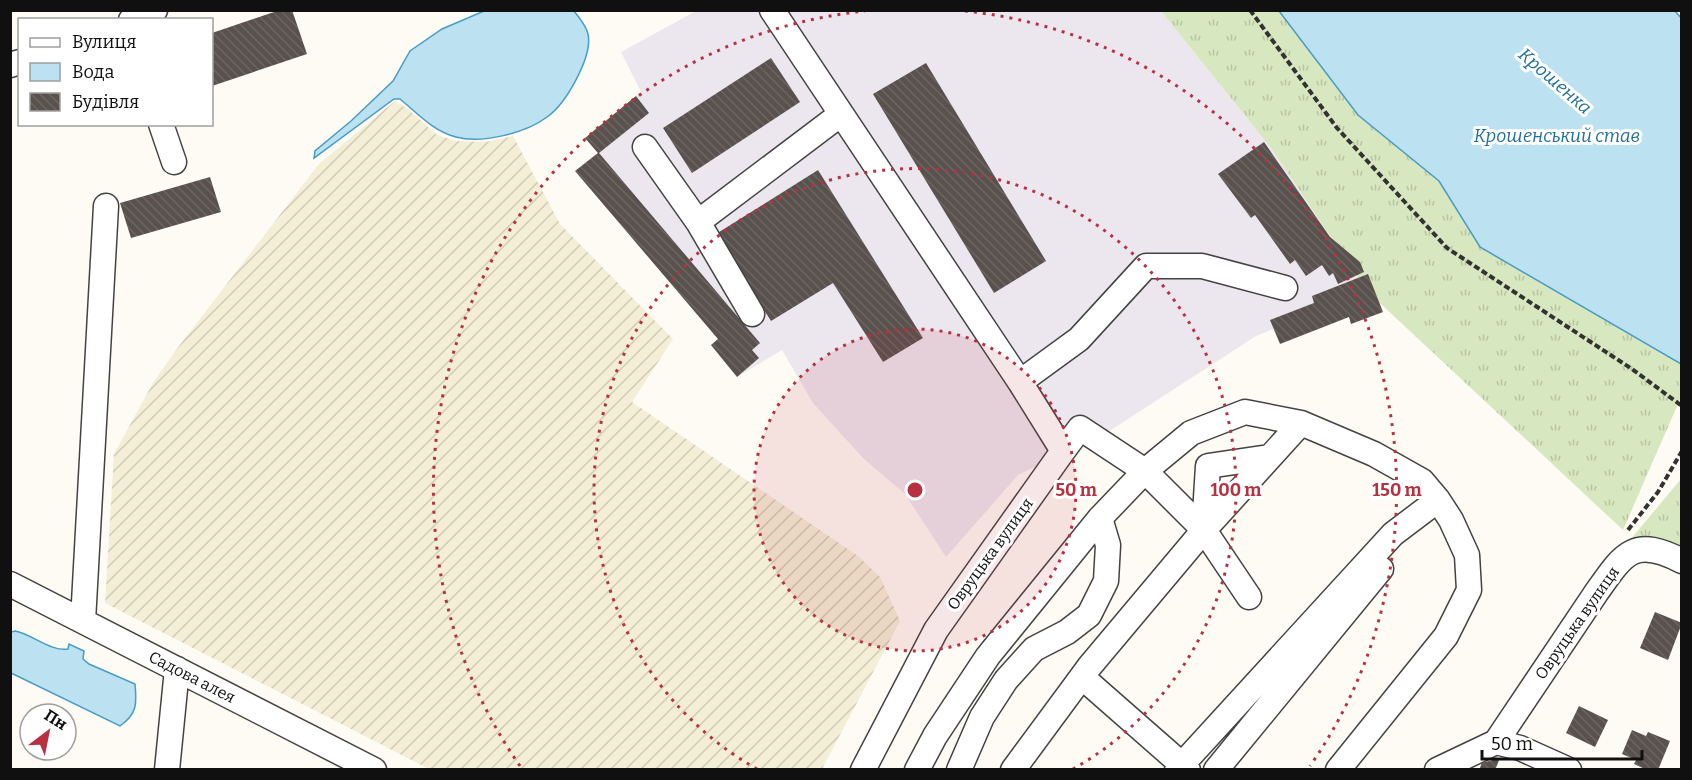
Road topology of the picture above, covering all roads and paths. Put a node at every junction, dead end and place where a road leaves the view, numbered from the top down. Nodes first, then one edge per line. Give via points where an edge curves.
1 (155, 10) edge
2 (772, 10) edge
3 (1250, 10) edge
4 (136, 18) edge
5 (841, 114) junction
6 (162, 126) edge
7 (645, 147) dead end
8 (174, 162) dead end
9 (106, 206) dead end
10 (698, 222) junction
11 (1285, 288) dead end
12 (752, 314) dead end
13 (1020, 382) junction
14 (1682, 406) edge
15 (1300, 423) junction
16 (1064, 451) junction
17 (1269, 457) junction
18 (1145, 471) junction
19 (1438, 500) junction
20 (1100, 518) junction
21 (1204, 530) junction
22 (1682, 561) edge
23 (10, 584) edge
24 (1249, 597) dead end
25 (83, 621) junction
26 (177, 669) junction
27 (1082, 677) junction
28 (1496, 742) junction
29 (1182, 768) edge
30 (167, 770) edge
31 (374, 770) edge
32 (863, 770) edge
33 (917, 770) edge
34 (959, 770) edge
35 (1013, 770) edge
36 (1216, 770) edge
37 (1338, 770) edge
38 (1437, 770) edge
39 (1569, 770) edge

1 - 4 street
2 - 5 street
3 - 14 path via 1337,128 1447,248
5 - 10 street
5 - 13 street
6 - 8 street
7 - 10 street
9 - 25 street
10 - 12 street
11 - 13 street via 1202,266 1146,266 1079,339
13 - 16 street
15 - 17 street
15 - 18 street via 1245,412 1191,433
15 - 19 street via 1374,454 1422,481
16 - 18 street, Овруцька вулиця via 1080,428
16 - 32 street, Овруцька вулиця via 936,630
17 - 21 street
17 - 21 street via 1199,459
18 - 20 street
18 - 21 street
19 - 29 street via 1393,534
19 - 36 street
19 - 37 street via 1467,555 1469,590 1446,636
20 - 33 street via 988,656
20 - 34 street via 1108,545 1106,581 1089,615 1035,649 1006,680 982,717
21 - 24 street
21 - 27 street
22 - 28 street, Овруцька вулиця via 1652,549 1634,552 1611,571
23 - 25 street, Садова алея
25 - 26 street, Садова алея
26 - 30 street
26 - 31 street, Садова алея
27 - 29 street
27 - 35 street
28 - 38 street
28 - 39 street

